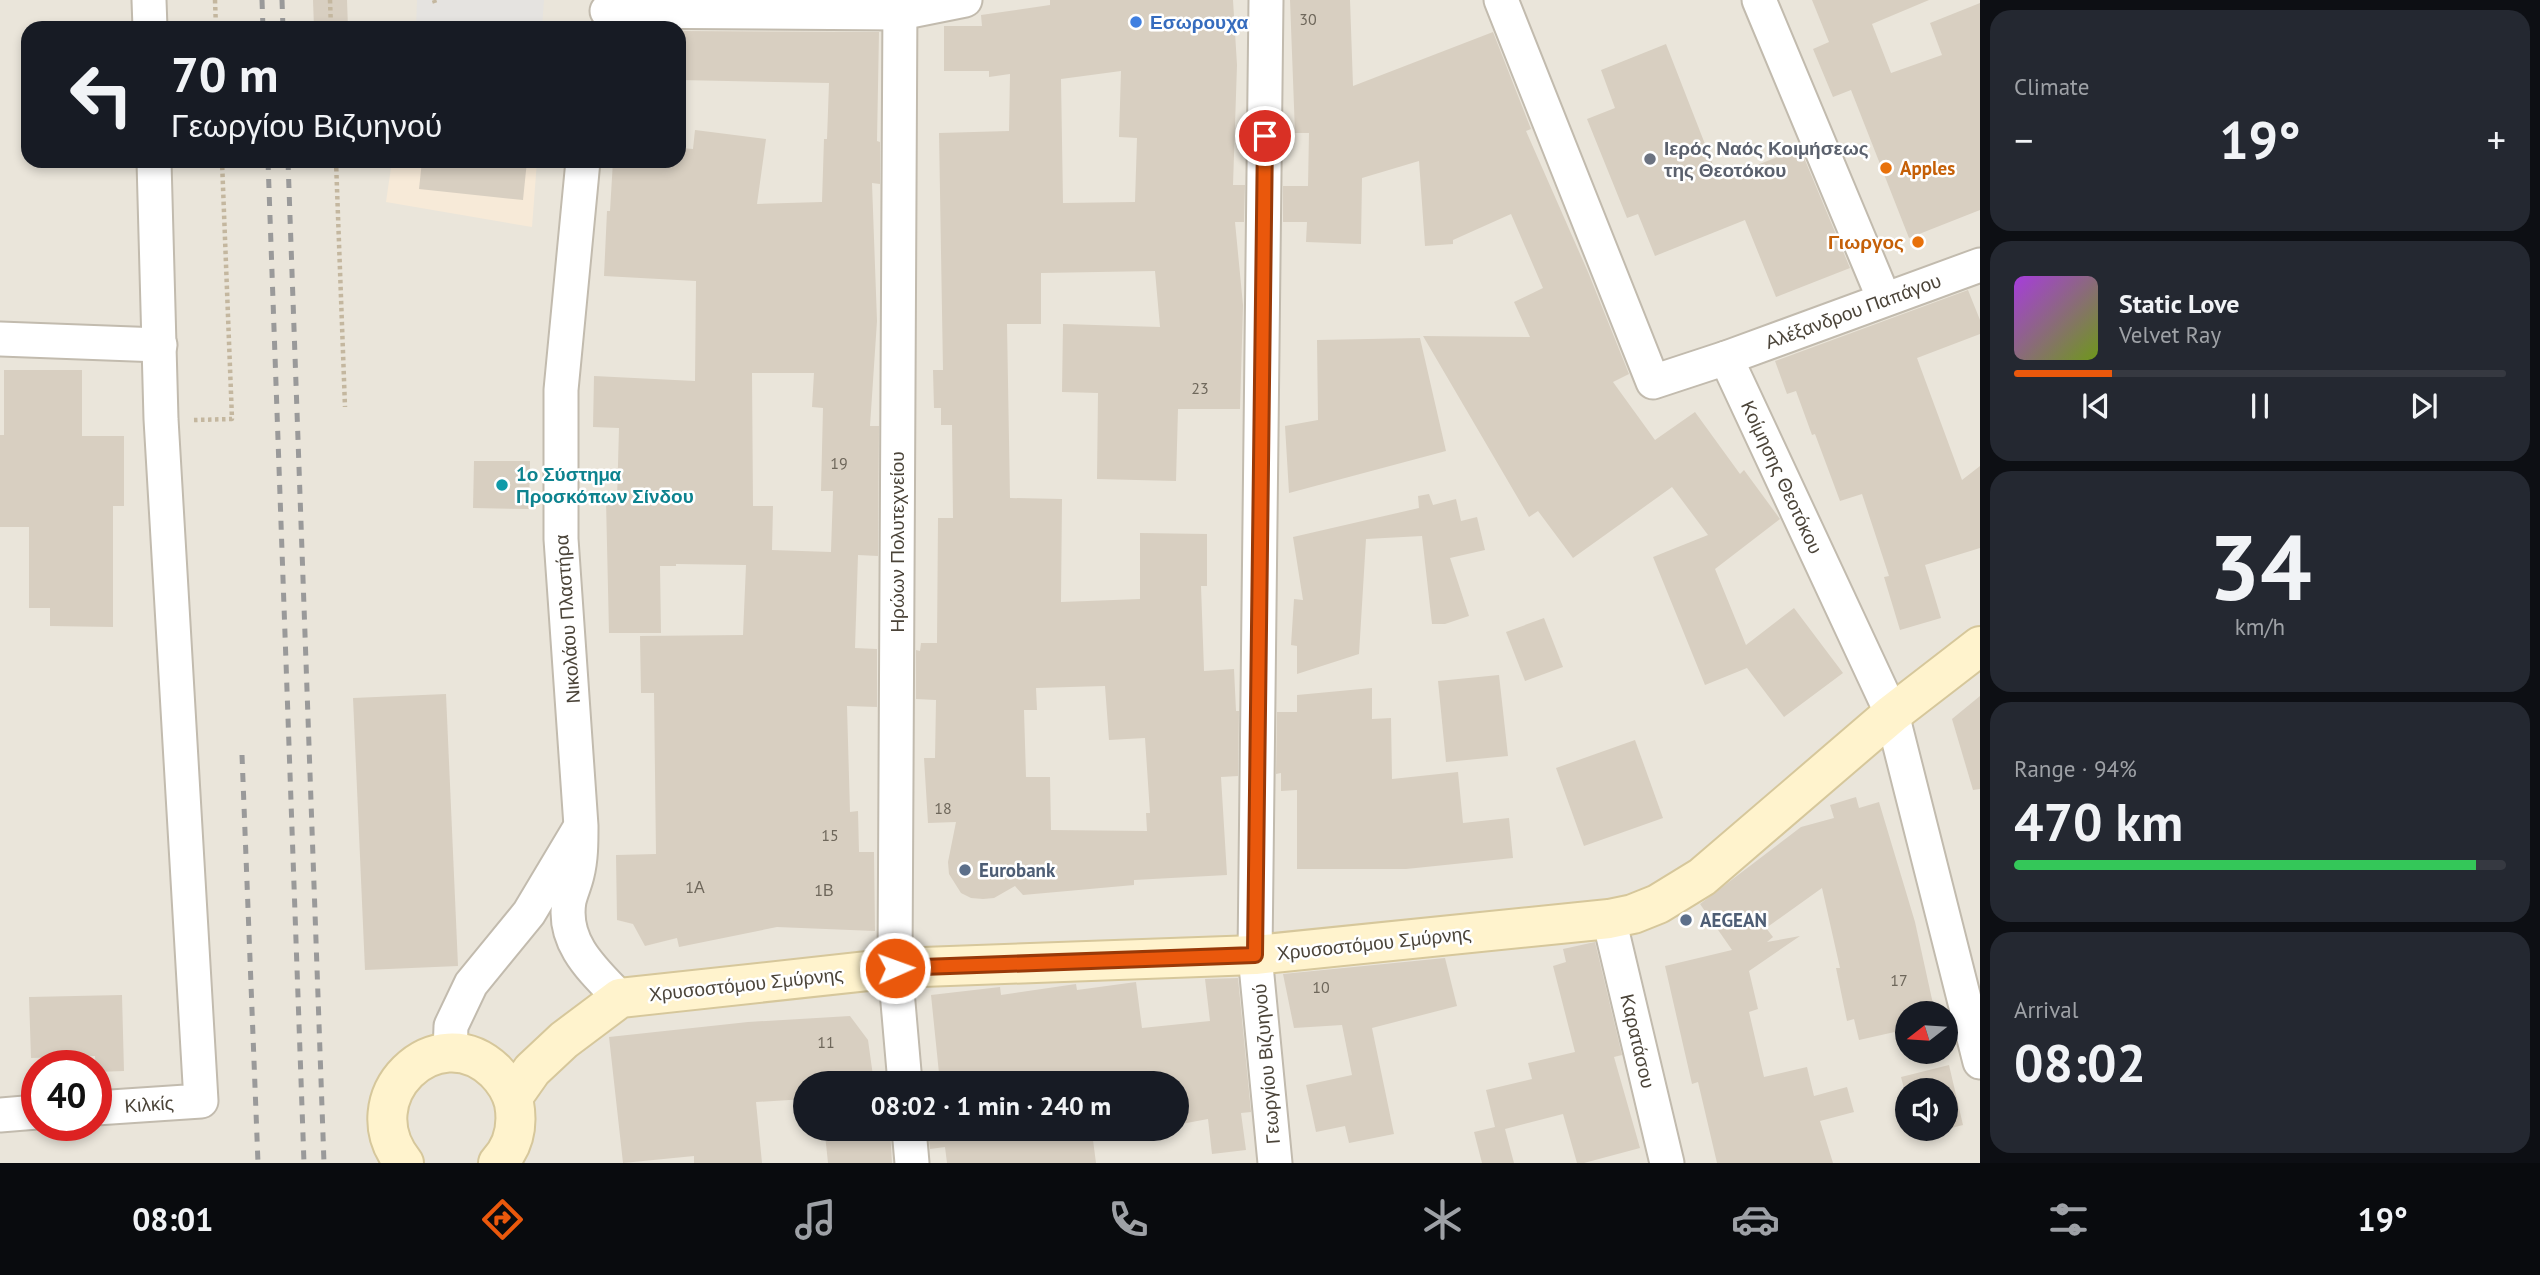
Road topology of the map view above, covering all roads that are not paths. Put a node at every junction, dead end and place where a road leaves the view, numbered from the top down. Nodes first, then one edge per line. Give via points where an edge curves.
1 (149, 0) edge
2 (965, 0) edge
3 (1266, 0) edge
4 (1501, 0) edge
5 (1759, 0) edge
6 (900, 7) edge
7 (607, 13) edge
8 (150, 21) edge
9 (154, 168) edge
10 (582, 168) edge
11 (1980, 265) edge
12 (1884, 299) junction
13 (0, 339) edge
14 (160, 345) junction
15 (1726, 358) junction
16 (1980, 646) edge
17 (1892, 714) junction
18 (581, 826) junction
19 (1609, 919) junction
20 (1255, 955) junction
21 (895, 968) junction
22 (620, 998) junction
23 (565, 1040) junction
24 (459, 1054) junction
25 (1980, 1062) edge
26 (904, 1071) edge
27 (513, 1097) junction
28 (112, 1107) edge
29 (21, 1113) edge
30 (0, 1115) edge
31 (910, 1141) edge
32 (505, 1161) edge
33 (404, 1163) edge
34 (912, 1163) edge
35 (1275, 1163) edge
36 (1667, 1163) edge

1 - 8 street
2 - 6 street
3 - 20 street, Γεωργίου Βιζυηνού
4 - 15 street via 1653,382
5 - 12 street
6 - 7 street
6 - 21 street, Ηρώων Πολυτεχνείου
9 - 14 street
10 - 18 street, Νικολάου Πλαστήρα via 561,390 561,539
11 - 12 street, Αλέξανδρου Παπάγου
12 - 15 street, Αλέξανδρου Παπάγου
13 - 14 street
14 - 28 street, Κιλκίς via 160,419 201,1101
15 - 17 street, Κοίμησης Θεοτόκου
16 - 17 street, Χρυσοστόμου Σμύρνης
17 - 19 street, Χρυσοστόμου Σμύρνης via 1702,877 1658,904
17 - 25 street, Κοίμησης Θεοτόκου
18 - 22 street, Νικολάου Πλαστήρα via 581,854 568,924 584,960
18 - 24 street via 529,913 471,984 451,1026
19 - 20 street, Χρυσοστόμου Σμύρνης
19 - 36 street, Καρατάσου
20 - 21 street, Χρυσοστόμου Σμύρνης
20 - 35 street, Γεωργίου Βιζυηνού
21 - 22 street, Χρυσοστόμου Σμύρνης
21 - 26 street, Ηρώων Πολυτεχνείου
22 - 23 street
23 - 24 street via 495,1057
23 - 27 street via 532,1070
24 - 27 street via 487,1064
24 - 33 street via 431,1056 414,1065 390,1095 387,1133
27 - 32 street via 516,1128
29 - 30 street
31 - 34 street

